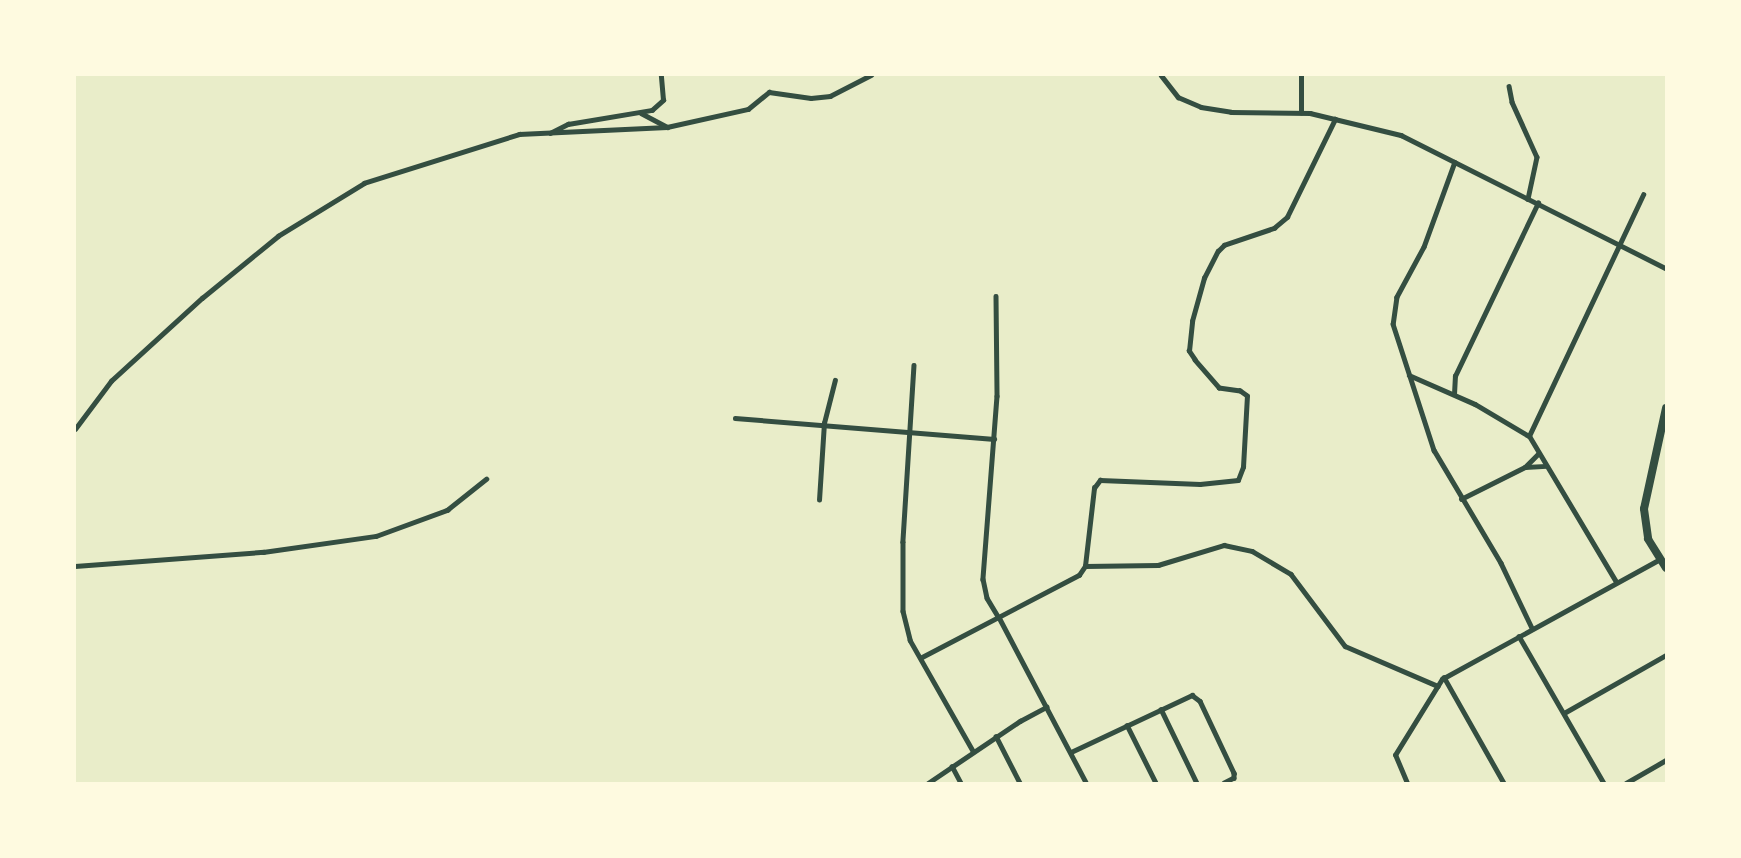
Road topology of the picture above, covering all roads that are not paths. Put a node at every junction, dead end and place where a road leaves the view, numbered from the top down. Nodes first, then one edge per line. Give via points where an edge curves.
1 (661, 75) edge
2 (871, 75) edge
3 (1161, 75) edge
4 (1301, 75) edge
5 (1509, 86) dead end
6 (641, 113) junction
7 (1301, 113) junction
8 (1335, 119) junction
9 (667, 127) junction
10 (550, 133) junction
11 (1455, 162) junction
12 (1643, 195) dead end
13 (1528, 199) junction
14 (1538, 203) junction
15 (1619, 244) junction
16 (1666, 268) edge
17 (996, 296) dead end
18 (914, 365) dead end
19 (1409, 375) junction
20 (835, 380) dead end
21 (1454, 394) junction
22 (1666, 408) edge
23 (735, 418) dead end
24 (824, 423) junction
25 (75, 429) edge
26 (909, 430) junction
27 (1529, 436) junction
28 (994, 439) junction
29 (1538, 454) junction
30 (1546, 466) junction
31 (1525, 467) junction
32 (486, 479) dead end
33 (1461, 499) junction
34 (819, 500) dead end
35 (1659, 559) junction
36 (75, 566) edge
37 (1085, 566) junction
38 (1666, 568) edge
39 (1616, 582) junction
40 (999, 618) junction
41 (1532, 628) junction
42 (1519, 636) junction
43 (1666, 655) edge
44 (922, 657) junction
45 (1444, 677) junction
46 (1438, 686) junction
47 (1046, 707) junction
48 (1161, 709) junction
49 (1564, 712) junction
50 (1127, 725) junction
51 (996, 736) junction
52 (973, 751) junction
53 (1071, 752) junction
54 (1666, 760) edge
55 (952, 766) junction
56 (1235, 781) edge
57 (928, 783) edge
58 (961, 783) edge
59 (1020, 783) edge
60 (1086, 783) edge
61 (1156, 783) edge
62 (1197, 783) edge
63 (1224, 783) edge
64 (1407, 783) edge
65 (1504, 783) edge
66 (1604, 783) edge
67 (1626, 783) edge

1 - 6 street via 663,100
2 - 9 street via 830,96 811,98 769,92 748,109
3 - 7 street via 1178,98 1201,107 1231,112
4 - 7 street
5 - 13 street via 1512,102 1537,157
6 - 9 street
6 - 10 street via 579,122
7 - 8 street
8 - 11 street via 1401,135
8 - 37 street via 1287,217 1274,228 1224,245 1218,251 1204,278 1192,321 1189,351 1195,360 1219,388 1247,396 1241,476 1228,484 1100,480 1094,488
9 - 10 street
10 - 25 street via 519,134 407,166 364,183 317,210 278,236 178,319 100,392
11 - 13 street
11 - 19 street via 1424,247 1394,307 1393,324
12 - 15 street
13 - 14 street
14 - 15 street
14 - 21 street via 1455,376
15 - 16 street
15 - 27 street
17 - 28 street
18 - 26 street
19 - 21 street
19 - 33 street via 1434,450
20 - 24 street
21 - 27 street
22 - 35 highway via 1644,510 1645,530
23 - 24 street
24 - 26 street
24 - 34 street
26 - 28 street
26 - 44 street via 903,611 910,640
27 - 29 street
28 - 40 street via 983,579 987,598
29 - 30 street
29 - 31 street
30 - 31 street
30 - 39 street
31 - 33 street
32 - 36 street via 447,510 376,536 263,552
33 - 41 street via 1501,563
35 - 38 highway
35 - 39 street
37 - 40 street via 1076,577
37 - 46 street via 1158,565 1224,545 1252,551 1291,574 1345,646
39 - 41 street
40 - 44 street
40 - 47 street
41 - 42 street
42 - 45 street
42 - 49 street
43 - 49 street
44 - 52 street
45 - 46 street
45 - 65 street
46 - 64 street via 1395,755
47 - 51 street
47 - 53 street
48 - 50 street
48 - 56 street via 1192,694 1196,697
48 - 62 street
49 - 66 street
50 - 53 street
50 - 61 street
51 - 52 street
51 - 59 street
52 - 55 street
53 - 60 street
54 - 67 street
55 - 57 street
55 - 58 street
56 - 63 street

